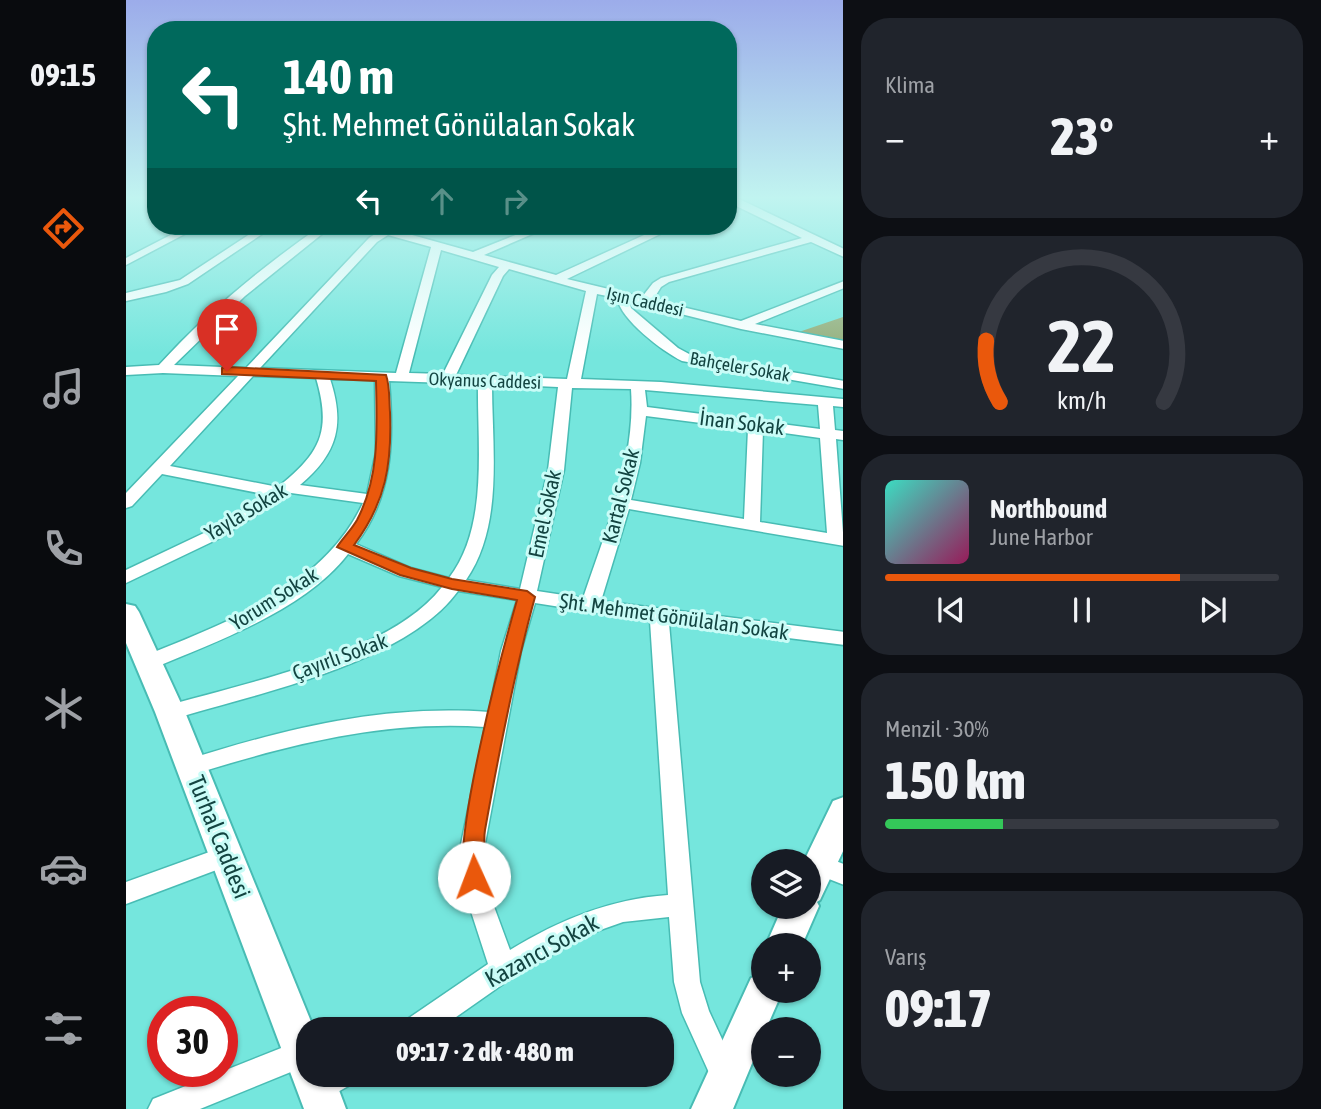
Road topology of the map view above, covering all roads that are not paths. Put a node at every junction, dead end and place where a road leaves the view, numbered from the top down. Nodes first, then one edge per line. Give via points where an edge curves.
1 (151, 249) edge
2 (234, 249) edge
3 (299, 249) edge
4 (365, 249) edge
5 (436, 249) edge
6 (454, 249) edge
7 (492, 249) edge
8 (623, 249) edge
9 (775, 249) edge
10 (477, 255) junction
11 (126, 262) edge
12 (507, 265) junction
13 (558, 279) junction
14 (843, 284) edge
15 (592, 289) junction
16 (622, 296) junction
17 (126, 297) edge
18 (645, 302) junction
19 (741, 325) junction
20 (843, 345) edge
21 (163, 369) junction
22 (126, 371) edge
23 (249, 372) junction
24 (322, 375) junction
25 (382, 377) junction
26 (401, 378) junction
27 (447, 380) junction
28 (485, 381) junction
29 (569, 384) junction
30 (638, 385) junction
31 (843, 385) edge
32 (825, 401) junction
33 (843, 403) edge
34 (641, 411) junction
35 (756, 425) junction
36 (827, 433) junction
37 (843, 436) edge
38 (158, 468) junction
39 (286, 490) junction
40 (374, 500) junction
41 (126, 502) edge
42 (621, 503) junction
43 (752, 523) junction
44 (840, 540) edge
45 (345, 547) junction
46 (126, 577) edge
47 (452, 584) junction
48 (527, 597) junction
49 (590, 606) junction
50 (659, 616) junction
51 (129, 626) edge
52 (843, 639) edge
53 (149, 662) junction
54 (170, 712) junction
55 (496, 720) junction
56 (191, 767) junction
57 (843, 810) edge
58 (226, 856) junction
59 (824, 877) edge
60 (126, 893) edge
61 (680, 905) junction
62 (503, 969) junction
63 (758, 1003) edge
64 (433, 1017) edge
65 (296, 1024) edge
66 (296, 1082) edge
67 (719, 1094) edge
68 (163, 1109) edge

1 - 11 street
2 - 17 street via 184,282
3 - 21 street via 208,322
4 - 23 street
5 - 26 street
6 - 10 street, Işın Caddesi
7 - 10 street
8 - 13 street
9 - 18 street via 670,278 657,285
10 - 12 street, Işın Caddesi
12 - 13 street, Işın Caddesi
12 - 27 street
13 - 15 street, Işın Caddesi
14 - 19 street
15 - 16 street, Işın Caddesi
15 - 29 street, Emel Sokak
16 - 18 street, Işın Caddesi
16 - 31 street, Bahçeler Sokak via 625,309 683,357
18 - 19 street, Işın Caddesi
19 - 20 street, Işın Caddesi
21 - 22 street, Okyanus Caddesi
21 - 23 street, Okyanus Caddesi
23 - 24 street, Okyanus Caddesi
23 - 38 street
24 - 25 street, Okyanus Caddesi
24 - 39 street, Yayla Sokak via 331,408 331,431 319,453
25 - 26 street, Okyanus Caddesi
25 - 40 street, Yorum Sokak via 384,444
26 - 27 street, Okyanus Caddesi
27 - 28 street, Okyanus Caddesi
28 - 29 street, Okyanus Caddesi
28 - 47 street, Çayırlı Sokak via 481,513 475,544
29 - 30 street, Okyanus Caddesi
29 - 48 street, Emel Sokak via 556,470
30 - 32 street, Okyanus Caddesi
30 - 34 street, Kartal Sokak
32 - 33 street, Okyanus Caddesi
32 - 36 street
34 - 35 street, İnan Sokak
34 - 42 street, Kartal Sokak
35 - 36 street, İnan Sokak
35 - 43 street
36 - 37 street, İnan Sokak
36 - 44 street
38 - 39 street
38 - 41 street
39 - 40 street
39 - 46 street, Yayla Sokak via 242,519
40 - 45 street, Yorum Sokak
42 - 43 street
42 - 49 street, Kartal Sokak
43 - 44 street
45 - 47 street, Şht. Mehmet Gönülalan Sokak via 405,572
45 - 53 street, Yorum Sokak via 287,596
47 - 48 street, Şht. Mehmet Gönülalan Sokak
47 - 54 street, Çayırlı Sokak via 415,625 385,642 336,662
48 - 49 street, Şht. Mehmet Gönülalan Sokak
48 - 55 street, Emel Sokak
49 - 50 street, Şht. Mehmet Gönülalan Sokak
50 - 52 street, Şht. Mehmet Gönülalan Sokak
50 - 61 street
51 - 53 street, Turhal Caddesi
53 - 54 street, Turhal Caddesi
54 - 56 street, Turhal Caddesi
55 - 56 street via 442,716 347,725 255,746
55 - 62 street, Emel Sokak via 472,864
56 - 58 street, Turhal Caddesi
57 - 59 street
58 - 60 street
58 - 65 street, Turhal Caddesi
61 - 62 street, Kazancı Sokak via 606,916
61 - 67 street via 687,982
62 - 64 street, Kazancı Sokak
63 - 67 street
66 - 68 street

